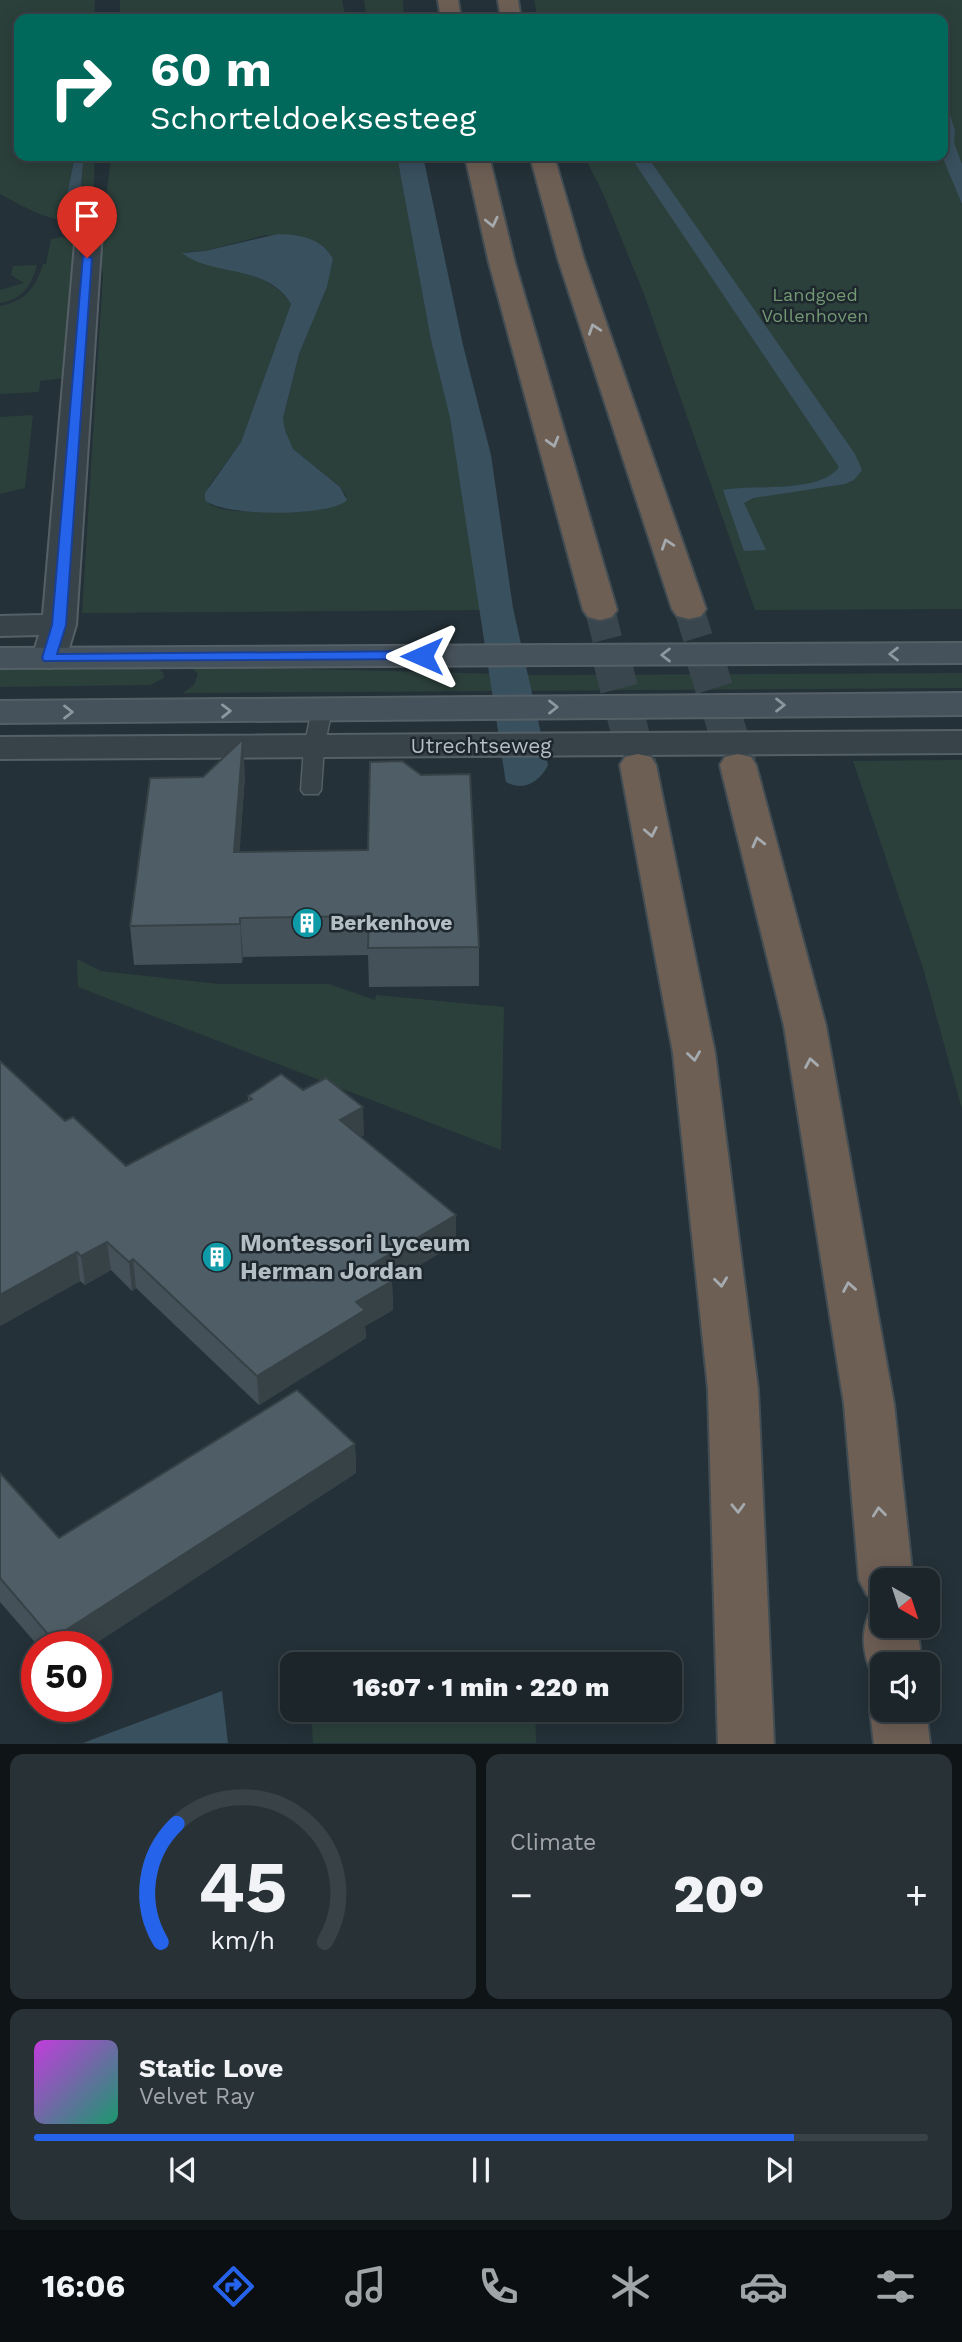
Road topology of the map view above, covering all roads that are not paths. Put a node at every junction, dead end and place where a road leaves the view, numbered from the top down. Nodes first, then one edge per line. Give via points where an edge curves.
1 (478, 161) edge
2 (542, 161) edge
3 (89, 232) dead end
4 (689, 609) tunnel mouth
5 (600, 610) tunnel mouth
6 (59, 625) junction
7 (0, 626) edge
8 (962, 653) edge
9 (176, 656) junction
10 (0, 658) edge
11 (49, 658) junction
12 (962, 704) edge
13 (322, 710) junction
14 (0, 712) edge
15 (158, 712) junction
16 (962, 742) edge
17 (314, 747) junction
18 (0, 748) edge
19 (638, 765) tunnel mouth
20 (738, 765) tunnel mouth
21 (311, 790) dead end
22 (885, 1568) edge
23 (899, 1722) edge
24 (746, 1744) edge
25 (902, 1744) edge

1 -> 5 highway via 502,263
4 -> 2 highway
3 - 6 street
6 - 7 street
6 - 11 street
8 -> 9 main road
9 - 11 main road
9 - 15 main road via 178,684
10 - 11 main road
13 -> 12 main road, Utrechtseweg
15 -> 13 main road, Utrechtseweg
13 - 17 lane
14 -> 15 main road, Utrechtseweg
16 - 17 street, Utrechtseweg
17 - 18 street, Utrechtseweg
17 - 21 lane
19 -> 24 highway via 694,1053 733,1389
22 -> 20 highway via 869,1404 805,1026
23 - 25 highway

